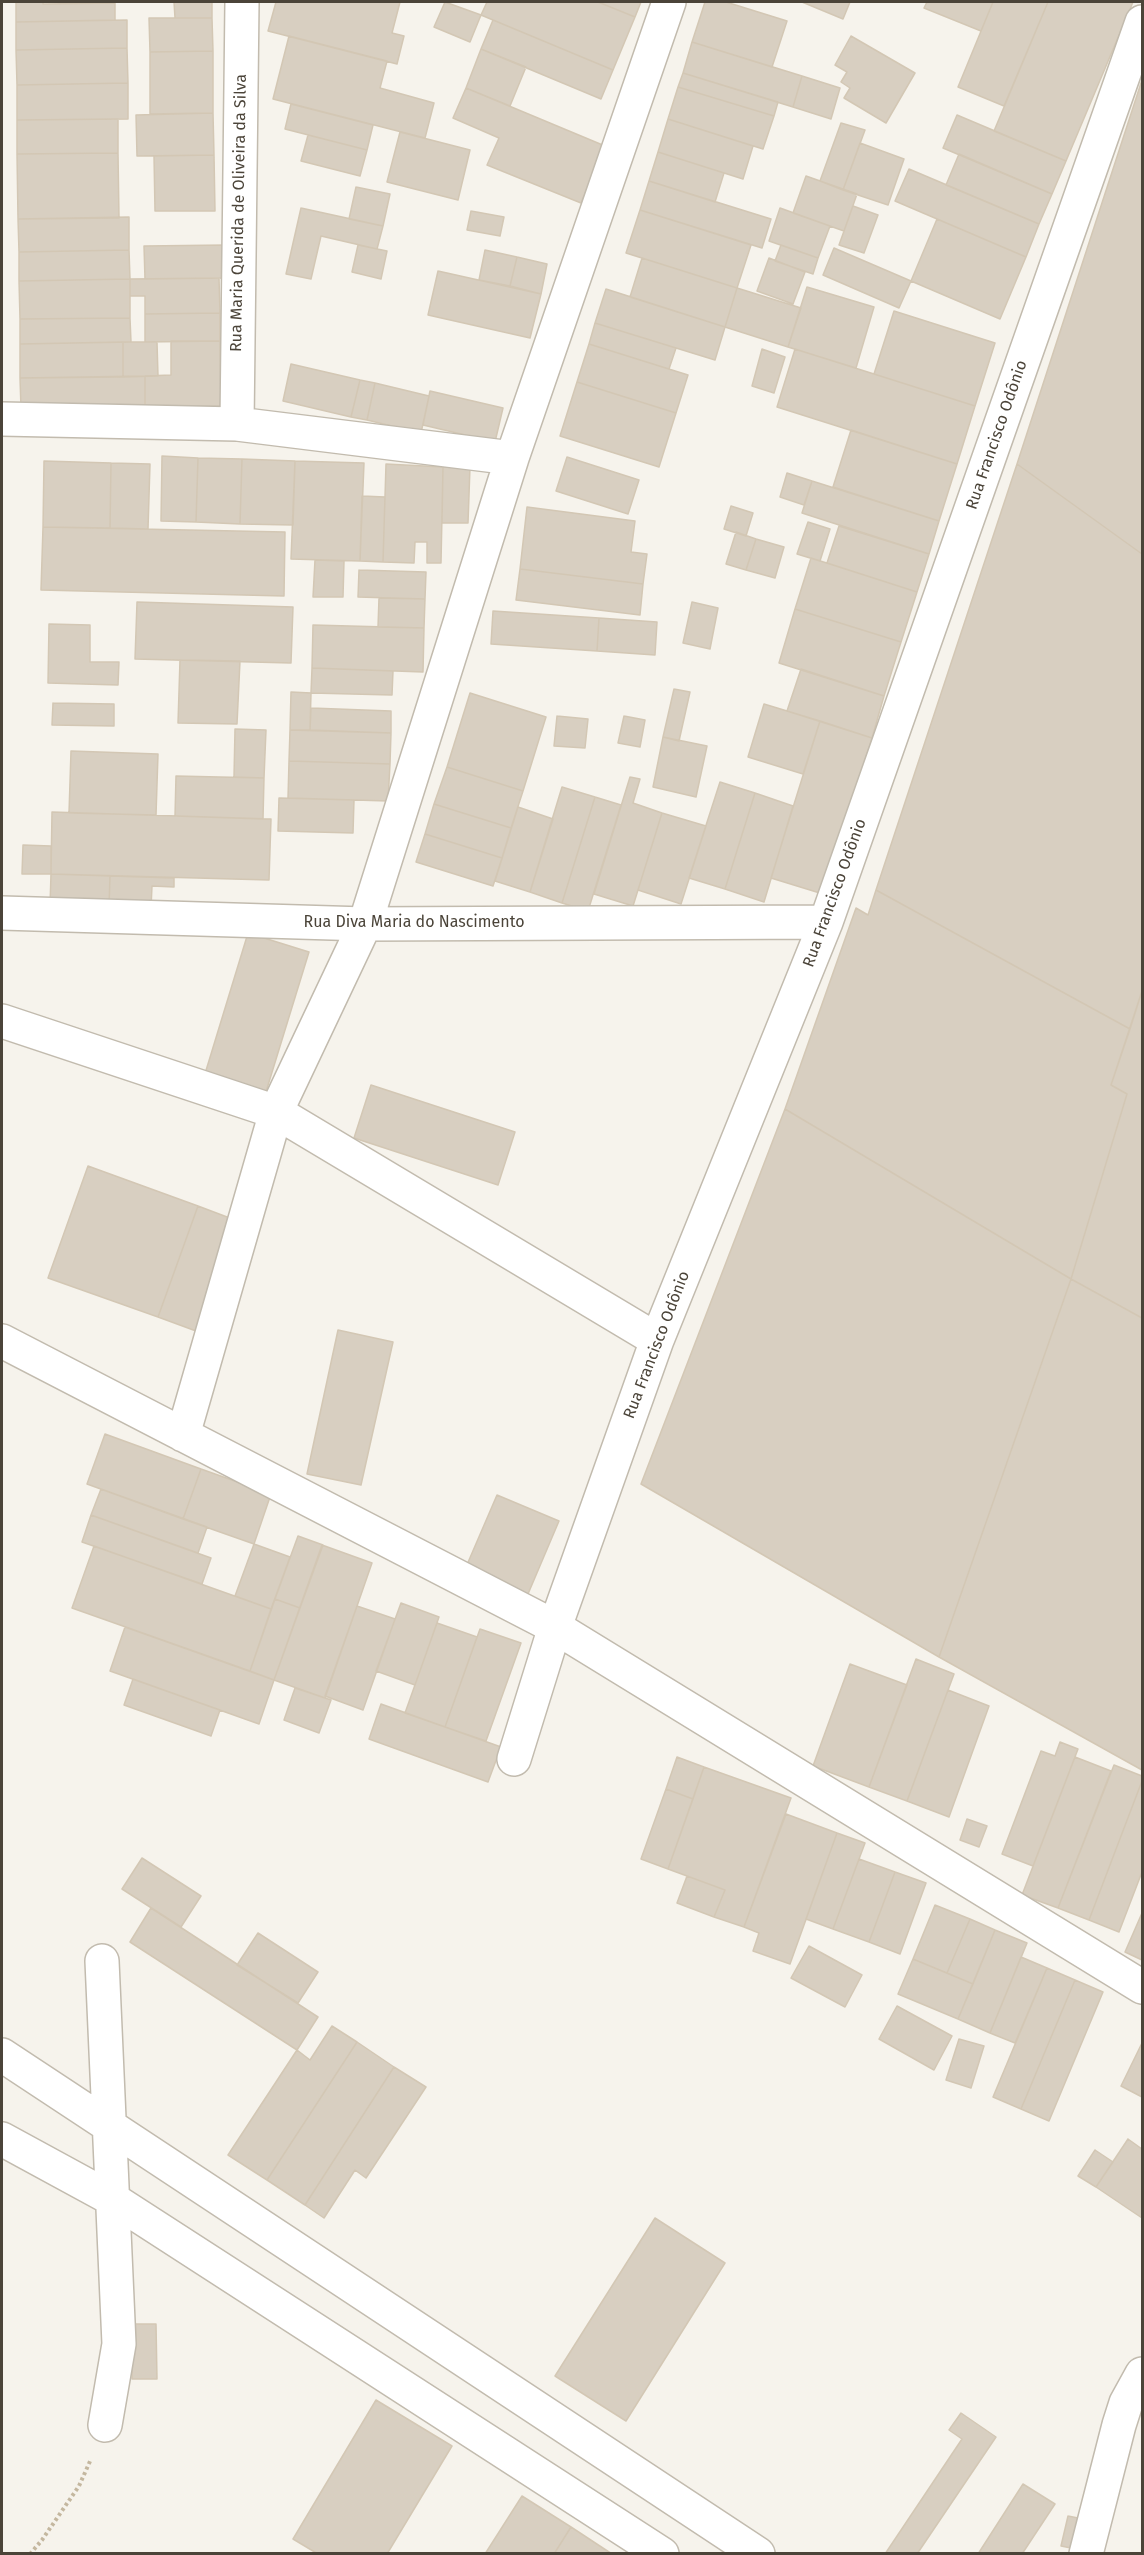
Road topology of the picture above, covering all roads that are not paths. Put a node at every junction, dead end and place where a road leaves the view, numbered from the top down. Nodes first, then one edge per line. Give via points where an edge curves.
1 (242, 2) edge
2 (669, 2) edge
3 (1143, 22) edge
4 (2, 419) edge
5 (237, 424) junction
6 (512, 458) junction
7 (2, 913) edge
8 (826, 922) junction
9 (365, 924) junction
10 (2, 1021) edge
11 (276, 1112) junction
12 (657, 1340) junction
13 (2, 1341) edge
14 (183, 1435) junction
15 (555, 1627) junction
16 (514, 1759) dead end
17 (102, 1961) dead end
18 (1143, 1987) edge
19 (2, 2055) edge
20 (108, 2127) junction
21 (2, 2139) edge
22 (114, 2200) junction
23 (1143, 2374) edge
24 (105, 2425) road end
25 (662, 2553) edge
26 (758, 2553) edge
27 (1086, 2553) edge

1 - 5 street, Rua Maria Querida de Oliveira da Silva
2 - 6 street
3 - 8 street, Rua Francisco Odônio
4 - 5 street
5 - 6 street
6 - 9 street
7 - 9 street, Rua Diva Maria do Nascimento
8 - 9 street, Rua Diva Maria do Nascimento
8 - 12 street, Rua Francisco Odônio
9 - 11 street
10 - 11 street
11 - 12 street
11 - 14 street
12 - 15 street, Rua Francisco Odônio
13 - 14 street
14 - 15 street
15 - 16 street, Rua Francisco Odônio
15 - 18 street
17 - 20 street
19 - 20 street
20 - 22 street
20 - 26 street
21 - 22 street
22 - 24 street via 119,2344
22 - 25 street
23 - 27 street via 1126,2403

